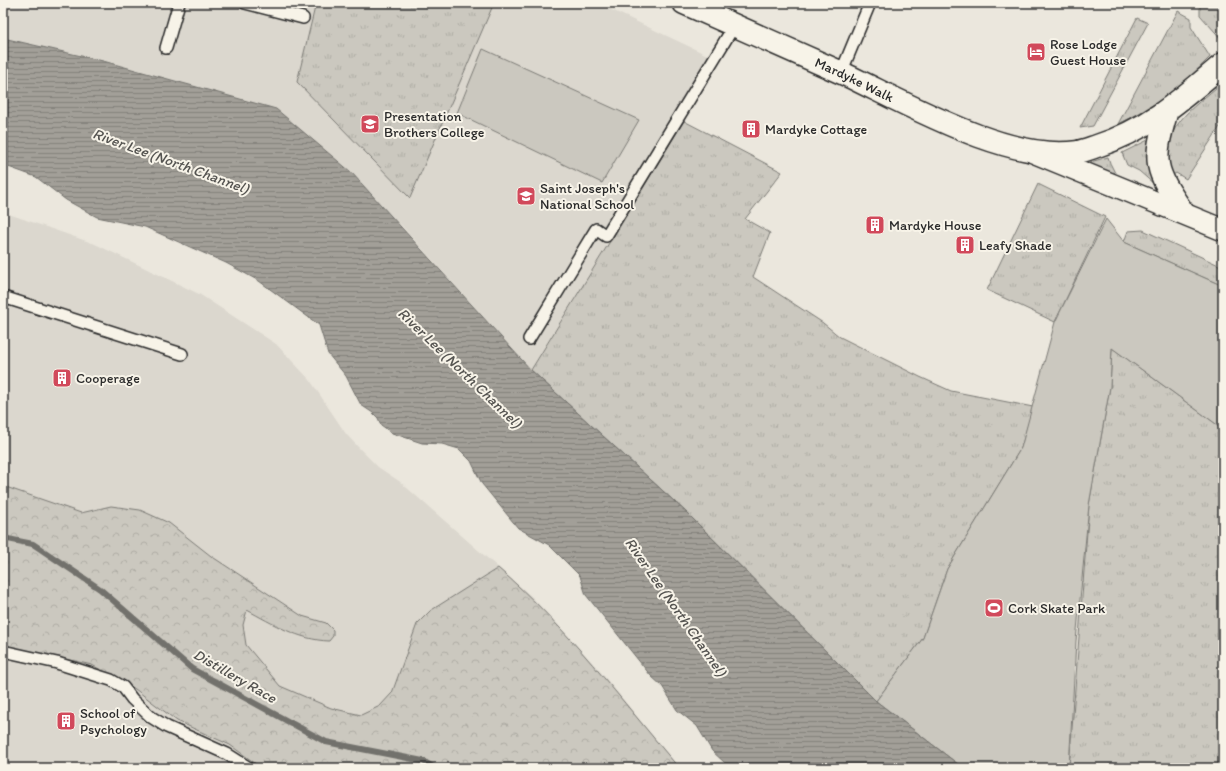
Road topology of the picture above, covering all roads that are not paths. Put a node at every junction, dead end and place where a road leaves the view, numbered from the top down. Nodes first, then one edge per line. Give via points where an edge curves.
1 (179, 3) edge
2 (245, 3) edge
3 (870, 3) edge
4 (689, 4) edge
5 (303, 18) dead end
6 (734, 26) junction
7 (166, 48) dead end
8 (1223, 64) edge
9 (841, 73) junction
10 (1167, 112) junction
11 (1027, 150) junction
12 (1184, 213) junction
13 (1223, 230) edge
14 (3, 297) edge
15 (529, 339) dead end
16 (182, 354) dead end
17 (3, 651) edge
18 (249, 768) edge

1 - 7 lane
2 - 5 lane
3 - 9 lane
4 - 6 highway, Mardyke Walk
6 - 9 highway, Mardyke Walk
6 - 15 lane via 606,236 596,229
8 - 10 highway, Mardyke Walk
9 - 11 highway, Mardyke Walk via 970,133
10 - 11 highway, Mardyke Walk via 1122,138 1078,152
10 - 12 street via 1158,145 1159,170 1165,185
11 - 12 street, Mardyke Walk
12 - 13 street, Mardyke Walk
14 - 16 lane
17 - 18 lane via 57,663 111,680 123,686 132,699 151,717 167,727 228,754

